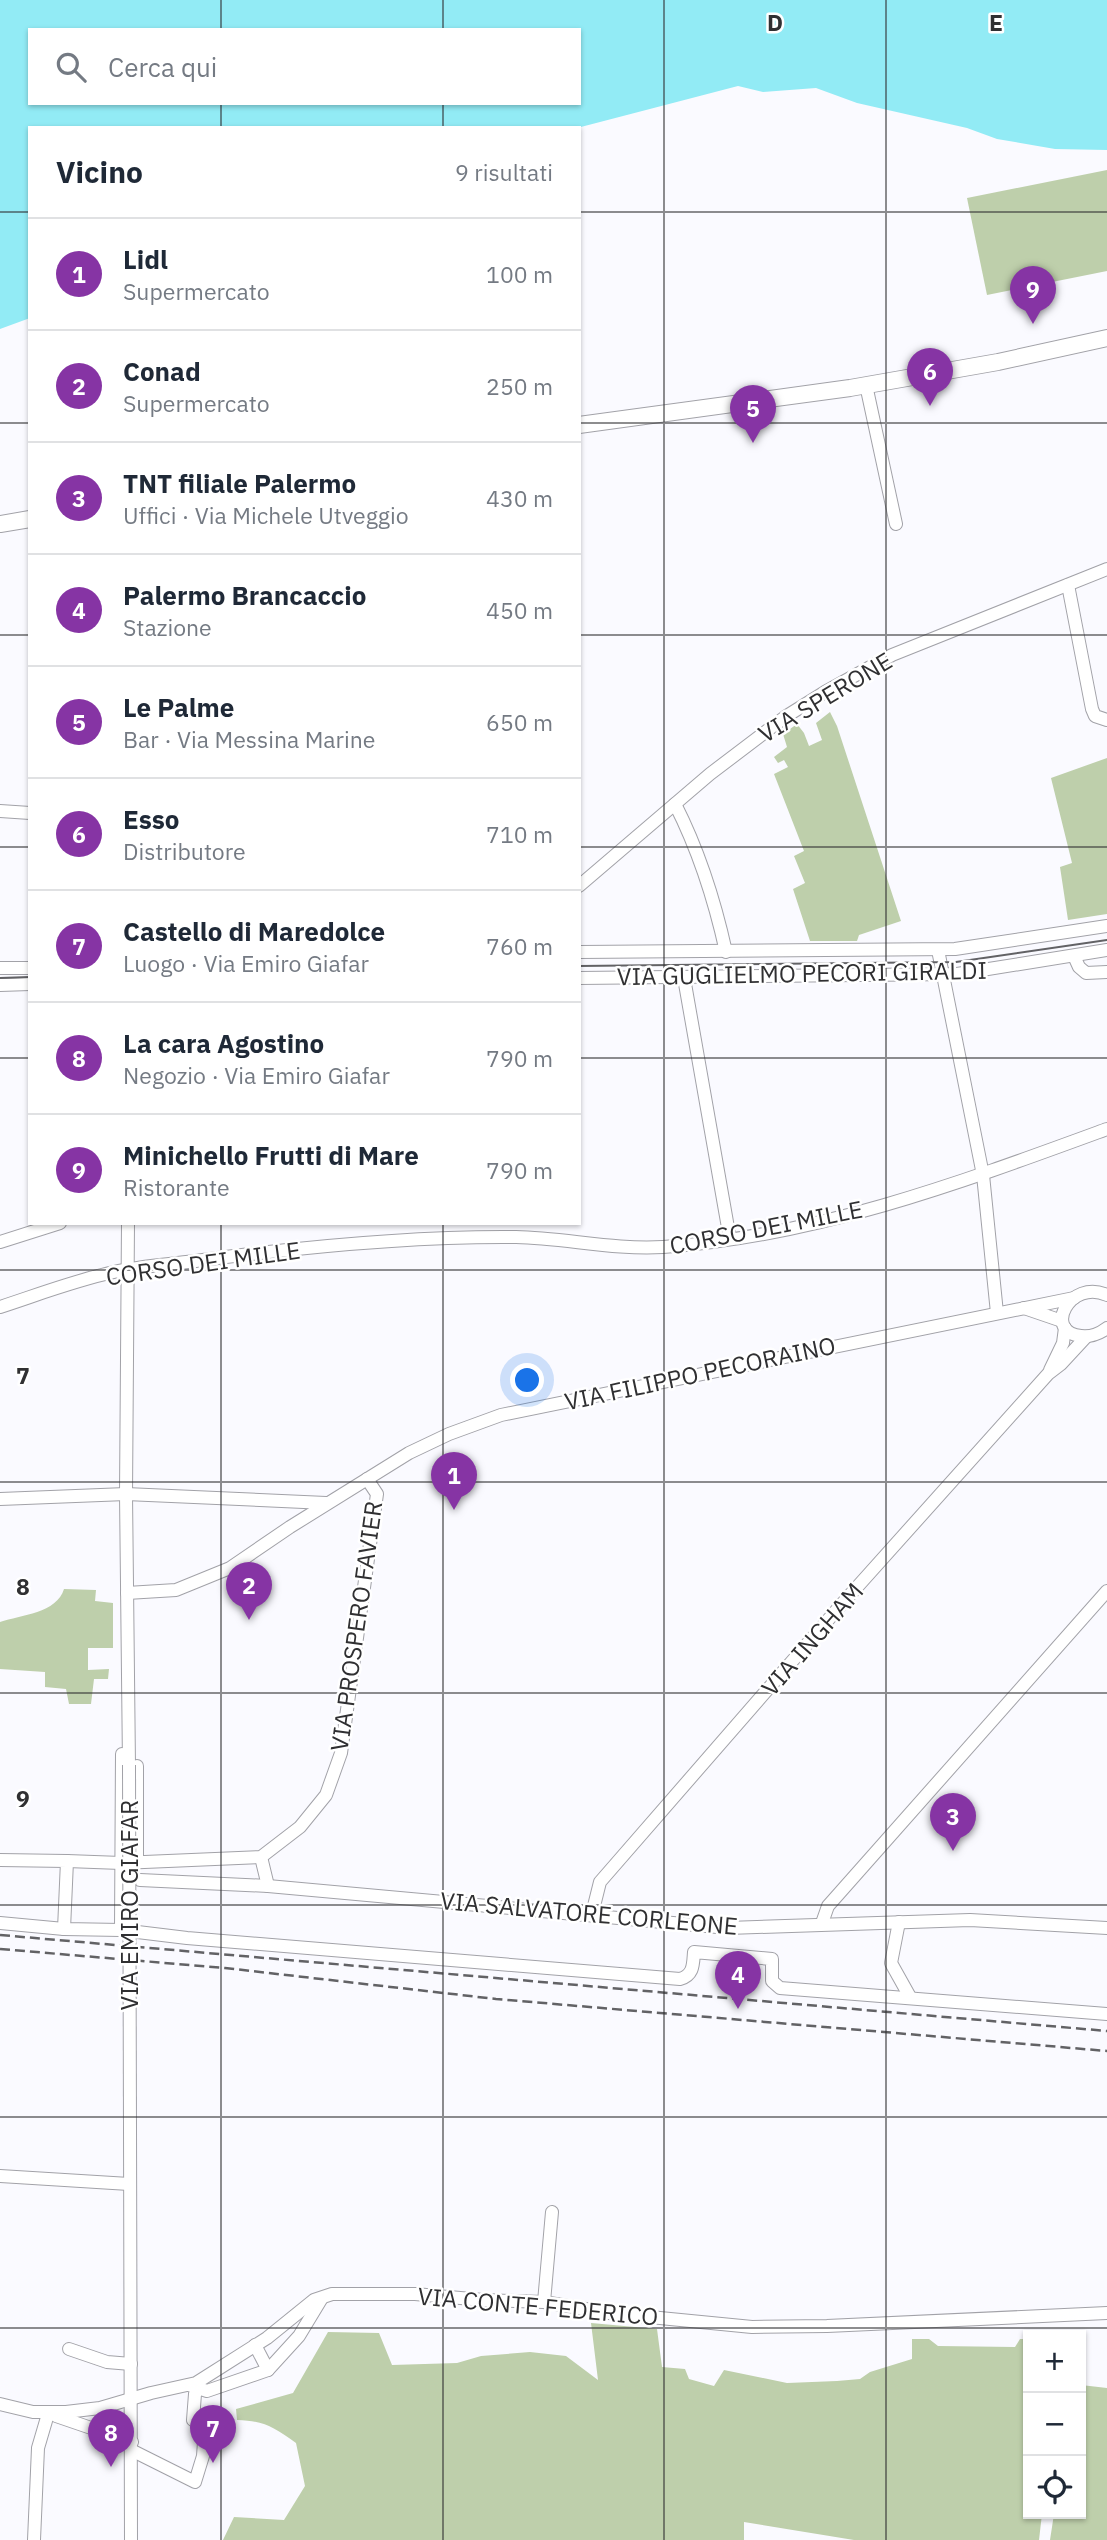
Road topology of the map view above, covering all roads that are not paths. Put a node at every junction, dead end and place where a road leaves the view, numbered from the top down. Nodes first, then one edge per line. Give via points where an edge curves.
1 (1107, 338) edge
2 (866, 385) junction
3 (581, 425) edge
4 (28, 519) edge
5 (0, 524) edge
6 (896, 524) dead end
7 (1107, 569) edge
8 (1068, 585) junction
9 (1107, 720) edge
10 (675, 804) junction
11 (0, 811) edge
12 (28, 813) edge
13 (581, 885) edge
14 (1107, 926) edge
15 (938, 950) junction
16 (1107, 950) edge
17 (581, 953) edge
18 (726, 953) junction
19 (1074, 957) junction
20 (0, 968) edge
21 (28, 968) edge
22 (1107, 972) edge
23 (942, 975) junction
24 (581, 978) edge
25 (684, 978) junction
26 (28, 984) edge
27 (0, 985) edge
28 (1107, 1129) edge
29 (983, 1174) junction
30 (54, 1225) edge
31 (132, 1226) edge
32 (730, 1239) junction
33 (0, 1242) edge
34 (129, 1270) junction
35 (1107, 1295) edge
36 (1074, 1298) junction
37 (0, 1307) edge
38 (1023, 1308) junction
39 (997, 1313) junction
40 (1064, 1325) junction
41 (1104, 1334) edge
42 (1086, 1337) junction
43 (1048, 1374) junction
44 (367, 1479) junction
45 (126, 1494) junction
46 (0, 1499) edge
47 (294, 1502) junction
48 (327, 1503) junction
49 (290, 1527) junction
50 (1107, 1591) edge
51 (127, 1593) junction
52 (127, 1683) junction
53 (133, 1765) junction
54 (261, 1857) junction
55 (0, 1860) edge
56 (67, 1861) junction
57 (121, 1863) junction
58 (137, 1863) junction
59 (140, 1880) dead end
60 (268, 1886) junction
61 (592, 1914) junction
62 (899, 1922) junction
63 (0, 1923) edge
64 (822, 1923) junction
65 (64, 1928) junction
66 (1107, 1928) edge
67 (121, 1930) junction
68 (910, 1997) junction
69 (1107, 2014) edge
70 (0, 2176) edge
71 (129, 2185) junction
72 (552, 2212) dead end
73 (323, 2297) junction
74 (544, 2302) junction
75 (1107, 2313) edge
76 (256, 2345) junction
77 (69, 2350) dead end
78 (131, 2364) junction
79 (268, 2370) junction
80 (194, 2386) junction
81 (132, 2398) junction
82 (0, 2404) edge
83 (48, 2414) junction
84 (132, 2446) junction
85 (34, 2540) edge
86 (131, 2540) edge

1 - 2 main road
2 - 3 main road
2 - 6 street
4 - 5 main road
7 - 8 street, VIA SPERONE
8 - 9 street via 1091,709 1095,716
8 - 10 street, VIA SPERONE via 871,666 785,717
10 - 13 street, VIA SPERONE
10 - 18 street via 691,836
11 - 12 street
14 - 15 street, VIA GUGLIELMO PECORI GIRALDI
15 - 18 street, VIA GUGLIELMO PECORI GIRALDI
15 - 23 street
16 - 19 street, VIA GUGLIELMO PECORI GIRALDI
17 - 18 street, VIA GUGLIELMO PECORI GIRALDI
19 - 22 street via 1086,973
19 - 23 street, VIA GUGLIELMO PECORI GIRALDI
20 - 21 street
23 - 25 street, VIA GUGLIELMO PECORI GIRALDI
23 - 29 street
24 - 25 street, VIA GUGLIELMO PECORI GIRALDI
25 - 32 street
26 - 27 street
28 - 29 street, CORSO DEI MILLE
29 - 32 street, CORSO DEI MILLE via 834,1219
29 - 39 street
30 - 33 street
31 - 34 street, VIA EMIRO GIAFAR
32 - 34 street, CORSO DEI MILLE via 662,1247 519,1237 403,1241
34 - 37 street, CORSO DEI MILLE
34 - 45 street, VIA EMIRO GIAFAR
35 - 36 street via 1087,1292
36 - 38 street, VIA FILIPPO PECORAINO
36 - 40 street via 1063,1309
38 - 39 street, VIA FILIPPO PECORAINO
38 - 40 street
39 - 44 street, VIA FILIPPO PECORAINO via 501,1415 409,1453
40 - 42 street via 1075,1335
40 - 43 street via 1063,1343
41 - 42 street
42 - 43 street
43 - 61 street, VIA INGHAM via 600,1882
44 - 48 street, VIA FILIPPO PECORAINO
44 - 54 street, VIA PROSPERO FAVIER via 377,1494 341,1753 326,1795 300,1827
45 - 46 street
45 - 47 street
45 - 51 street, VIA EMIRO GIAFAR
47 - 48 street
47 - 49 street
48 - 49 street, VIA FILIPPO PECORAINO
49 - 51 street, VIA FILIPPO PECORAINO via 230,1568 176,1590
50 - 64 street via 828,1906
51 - 52 street, VIA EMIRO GIAFAR
52 - 53 street, VIA EMIRO GIAFAR
52 - 57 street
53 - 58 street
53 - 71 street, VIA EMIRO GIAFAR, bridge
54 - 58 street
54 - 60 street
55 - 56 street
56 - 57 street
56 - 65 street
57 - 58 street
57 - 67 street
59 - 60 street, VIA SALVATORE CORLEONE
60 - 61 street, VIA SALVATORE CORLEONE
61 - 64 street, VIA SALVATORE CORLEONE via 728,1928
62 - 64 street, VIA SALVATORE CORLEONE
62 - 66 street, VIA SALVATORE CORLEONE via 970,1920
62 - 68 street via 891,1963
63 - 65 street
65 - 67 street
67 - 68 street via 680,1979 692,1970 694,1952 772,1959 772,1981 780,1988
68 - 69 street
70 - 71 street
71 - 78 street, VIA EMIRO GIAFAR
72 - 74 street
73 - 74 street, VIA CONTE FEDERICO via 415,2294
73 - 76 street, VIA CONTE FEDERICO
73 - 79 street via 299,2336
74 - 75 street, VIA CONTE FEDERICO via 752,2327
76 - 79 street
76 - 80 street, VIA CONTE FEDERICO
77 - 78 street
78 - 81 street, VIA EMIRO GIAFAR
79 - 80 street via 206,2391
80 - 81 street, VIA CONTE FEDERICO
80 - 84 street via 193,2420 205,2428 195,2482
81 - 83 street, VIA CONTE FEDERICO via 100,2408
81 - 84 street, VIA EMIRO GIAFAR
82 - 83 street, VIA CONTE FEDERICO
83 - 84 street
83 - 85 street via 38,2448
84 - 86 street, VIA EMIRO GIAFAR

